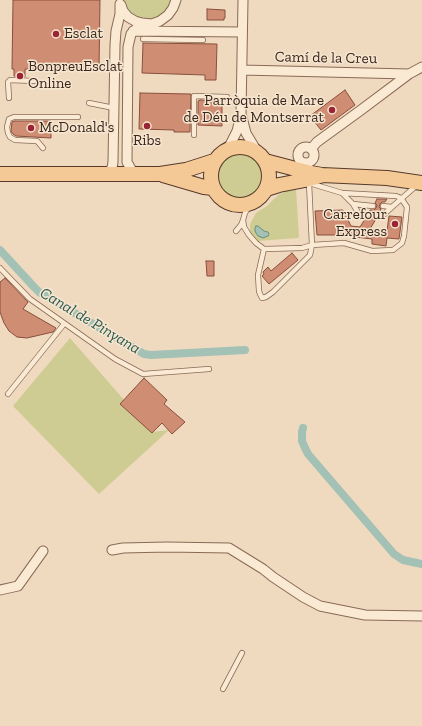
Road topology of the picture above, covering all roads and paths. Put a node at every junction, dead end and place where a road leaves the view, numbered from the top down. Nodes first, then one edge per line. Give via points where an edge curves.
1 (176, 0) edge
2 (243, 0) edge
3 (120, 2) edge
4 (142, 23) junction
5 (133, 31) junction
6 (242, 32) junction
7 (143, 39) dead end
8 (203, 40) dead end
9 (422, 67) edge
10 (242, 70) junction
11 (385, 73) junction
12 (409, 74) junction
13 (34, 81) dead end
14 (391, 88) junction
15 (128, 94) junction
16 (227, 97) dead end
17 (10, 98) dead end
18 (114, 100) junction
19 (89, 102) dead end
20 (128, 103) junction
21 (241, 114) junction
22 (78, 117) dead end
23 (194, 135) dead end
24 (43, 148) dead end
25 (228, 149) junction
26 (311, 149) dead end
27 (261, 157) junction
28 (214, 161) junction
29 (0, 174) edge
30 (107, 174) junction
31 (135, 174) junction
32 (160, 174) junction
33 (322, 175) junction
34 (307, 182) junction
35 (421, 183) edge
36 (213, 188) junction
37 (266, 189) junction
38 (342, 193) junction
39 (401, 198) junction
40 (250, 203) junction
41 (353, 204) junction
42 (373, 206) dead end
43 (383, 206) dead end
44 (392, 206) junction
45 (367, 214) dead end
46 (378, 216) dead end
47 (243, 220) junction
48 (236, 231) dead end
49 (312, 245) junction
50 (264, 249) junction
51 (0, 268) edge
52 (64, 324) junction
53 (209, 369) dead end
54 (8, 394) dead end
55 (112, 550) dead end
56 (43, 551) dead end
57 (0, 590) edge
58 (422, 616) edge
59 (242, 653) dead end
60 (223, 690) dead end

1 - 4 street via 168,15 160,21 152,24
2 - 6 street
3 - 4 street via 128,17
3 - 18 street via 115,37
4 - 5 street
5 - 6 street
5 - 15 street via 128,47
6 - 10 street
7 - 8 lane
9 - 12 street
10 - 11 street, Camí de la Creu
10 - 21 street
11 - 12 street, Camí de la Creu
11 - 14 street
12 - 14 street
13 - 17 lane via 10,80
14 - 26 street
15 - 18 street via 123,92
15 - 20 street
16 - 23 lane via 194,96
18 - 19 lane
18 - 20 street via 123,99
18 - 30 street via 113,162
20 - 31 street via 127,162
21 - 25 street
21 - 27 street via 246,133
22 - 24 lane via 9,119 7,127 10,137 14,140 37,141
25 - 27 main road via 245,147 254,150
25 - 28 main road
27 - 33 main road
27 - 37 main road via 269,175
28 - 32 main road via 186,170
28 - 36 main road via 211,175
29 - 30 main road
30 - 31 main road
31 - 32 main road
32 - 36 main road
33 - 34 main road
33 - 35 main road via 376,177
34 - 37 main road
34 - 38 lane
34 - 49 lane
35 - 39 lane
36 - 40 main road via 222,199 231,204
37 - 40 main road
38 - 39 lane
38 - 41 lane
39 - 44 lane
39 - 49 lane via 407,207 404,236 402,242 393,250 372,251 344,243
40 - 47 lane
41 - 42 lane
41 - 45 lane via 359,214
43 - 44 lane
44 - 46 lane via 382,216
47 - 48 lane
47 - 50 lane via 249,235
49 - 50 lane via 302,248
49 - 50 lane via 310,255 273,292 262,298 258,275
51 - 52 lane via 30,299
52 - 53 lane via 115,359 143,374
52 - 54 lane
55 - 58 street via 229,548 320,606 365,615
56 - 57 street via 18,586
59 - 60 lane

